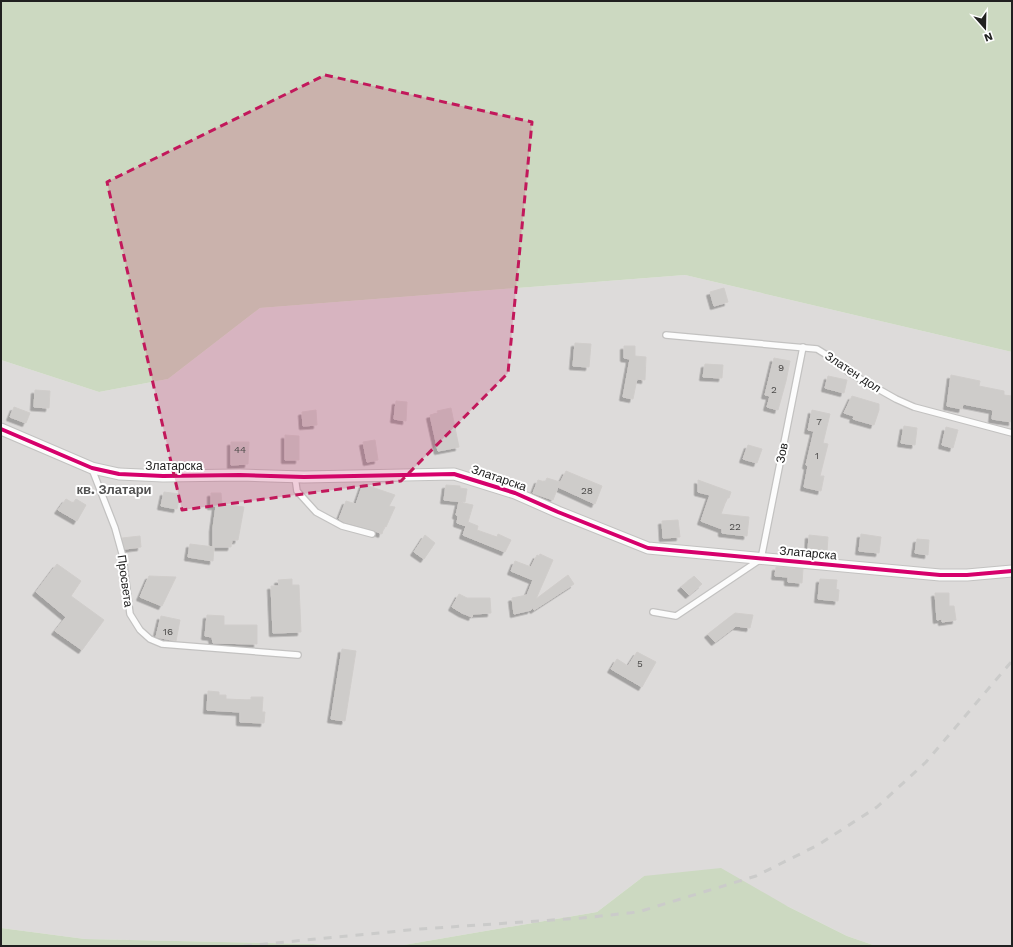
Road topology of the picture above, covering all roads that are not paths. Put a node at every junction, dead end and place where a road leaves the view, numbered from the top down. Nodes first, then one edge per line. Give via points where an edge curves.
1 (666, 335) dead end
2 (803, 347) junction
3 (1, 429) edge
4 (1012, 432) edge
5 (92, 468) junction
6 (295, 477) junction
7 (372, 534) dead end
8 (761, 559) junction
9 (1012, 571) edge
10 (653, 612) dead end
11 (298, 655) dead end

1 - 2 lane, Златен дол
2 - 4 lane, Златен дол via 817,349 838,362 848,372 914,407
2 - 8 lane, Зов
3 - 5 street, Златарска
5 - 6 street, Златарска via 143,476
5 - 11 lane, Просвета via 113,522 123,557 130,614 140,630 150,639 162,644
6 - 7 lane via 297,491 316,512 342,526
6 - 8 street, Златарска via 454,474 515,493 648,548
8 - 9 street, Златарска via 940,575
8 - 10 lane via 676,616

